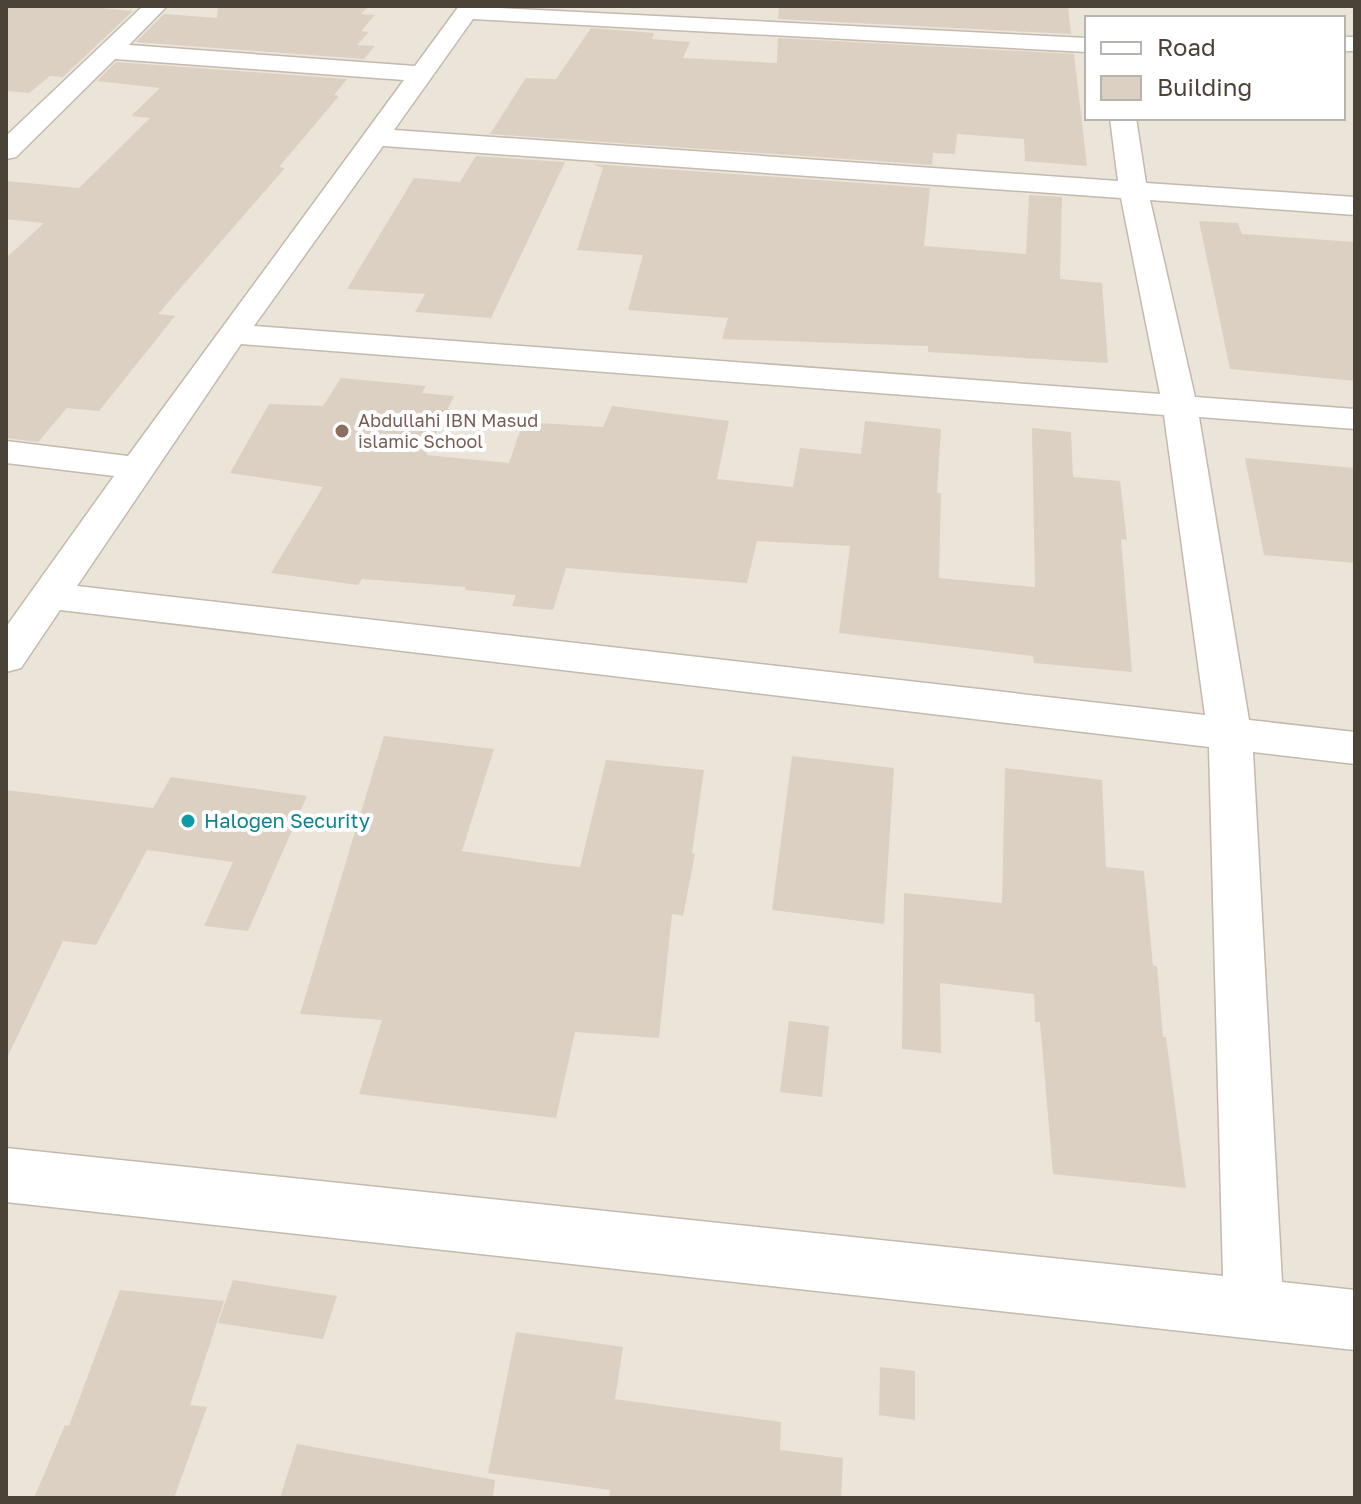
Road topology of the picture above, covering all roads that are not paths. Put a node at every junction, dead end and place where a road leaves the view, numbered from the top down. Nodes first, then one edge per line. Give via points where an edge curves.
1 (156, 6) edge
2 (642, 6) edge
3 (469, 9) edge
4 (772, 9) edge
5 (1085, 30) edge
6 (1085, 45) edge
7 (110, 51) junction
8 (420, 74) junction
9 (6, 115) edge
10 (40, 118) junction
11 (1123, 120) edge
12 (374, 137) junction
13 (6, 151) edge
14 (1134, 193) junction
15 (1355, 206) edge
16 (232, 334) junction
17 (1180, 407) junction
18 (1355, 419) edge
19 (6, 452) edge
20 (141, 469) junction
21 (50, 596) junction
22 (6, 658) edge
23 (1230, 735) junction
24 (1355, 748) edge
25 (6, 1175) edge
26 (1254, 1308) junction
27 (1355, 1320) edge

1 - 7 street
2 - 4 street
3 - 6 street via 769,31
3 - 8 street
4 - 5 street
7 - 8 street
7 - 10 street
8 - 12 street
9 - 10 street
10 - 13 street
11 - 14 street
12 - 14 street
12 - 16 street
14 - 15 street
14 - 17 street
16 - 17 street
16 - 20 street
17 - 18 street
17 - 23 street
19 - 20 street
20 - 21 street
21 - 22 street
21 - 23 street
23 - 24 street
23 - 26 street
25 - 26 street
26 - 27 street

